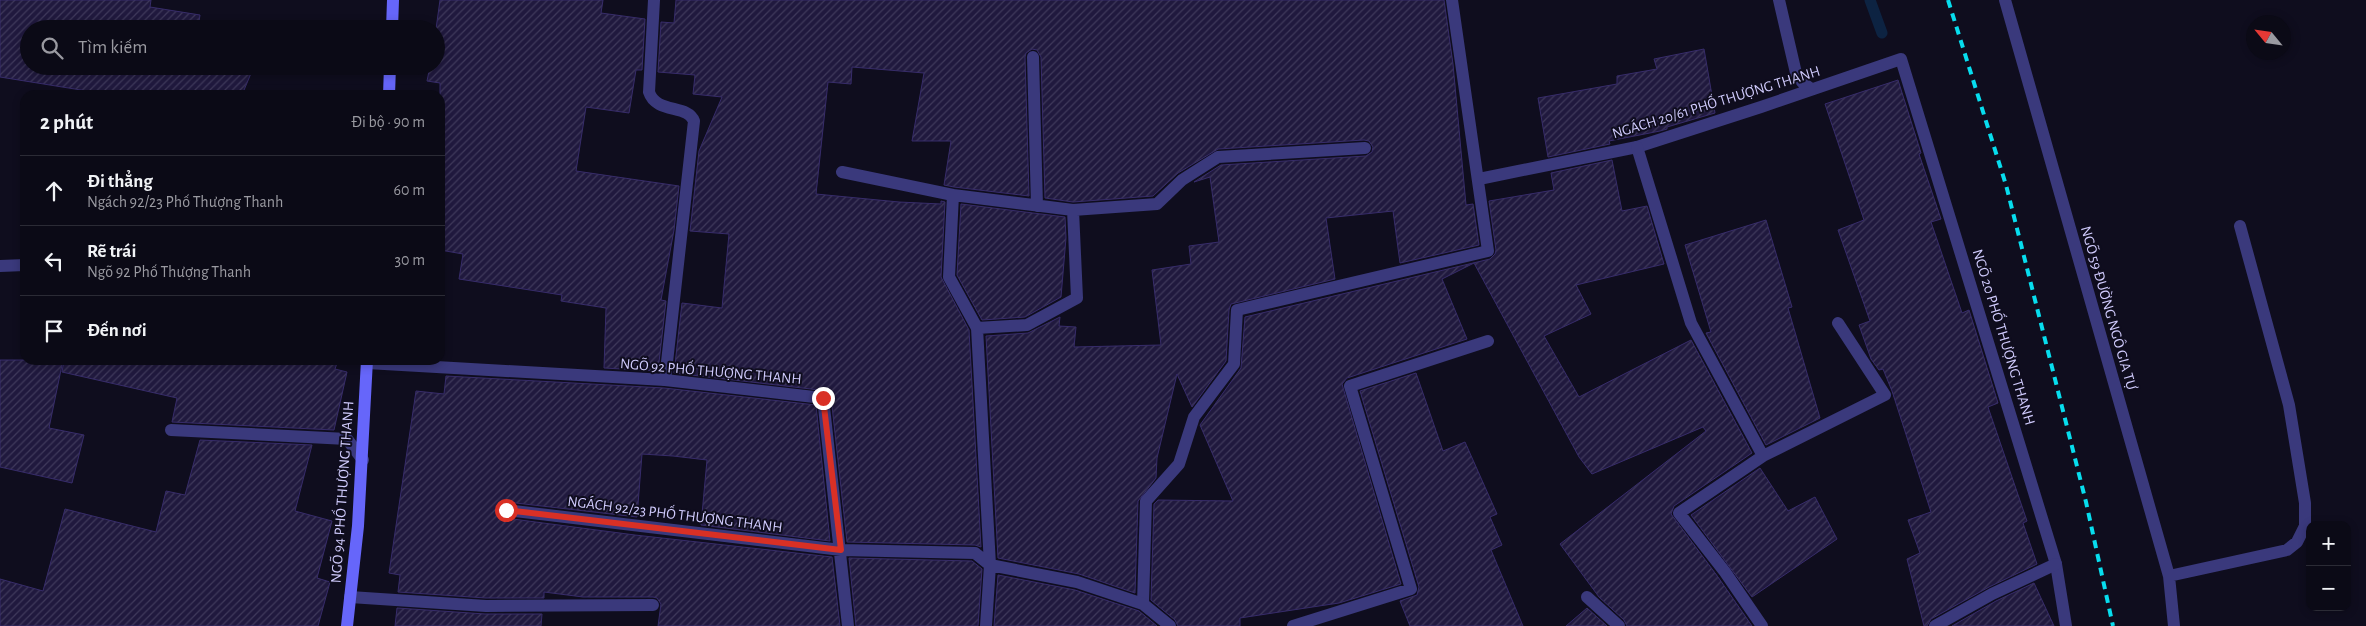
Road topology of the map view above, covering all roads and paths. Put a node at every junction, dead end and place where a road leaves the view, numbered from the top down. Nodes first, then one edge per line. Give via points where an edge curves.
1 (393, 0) edge
2 (654, 0) edge
3 (1452, 0) edge
4 (1779, 0) edge
5 (2005, 0) edge
6 (392, 20) edge
7 (1033, 57) dead end
8 (1901, 59) joint
9 (390, 75) edge
10 (1810, 89) junction
11 (389, 90) edge
12 (1637, 147) junction
13 (1365, 148) dead end
14 (842, 172) dead end
15 (1479, 179) junction
16 (953, 195) junction
17 (1037, 206) junction
18 (1073, 210) junction
19 (2240, 226) dead end
20 (20, 265) edge
21 (0, 266) edge
22 (1838, 323) dead end
23 (976, 328) junction
24 (1488, 340) dead end
25 (367, 365) edge
26 (417, 365) edge
27 (665, 380) junction
28 (171, 430) dead end
29 (1763, 456) junction
30 (363, 460) junction
31 (506, 510) dead end
32 (841, 550) junction
33 (2056, 564) junction
34 (990, 566) junction
35 (2169, 576) junction
36 (1586, 597) dead end
37 (350, 598) junction
38 (653, 604) dead end
39 (1143, 604) junction
40 (347, 626) edge
41 (848, 626) edge
42 (986, 626) edge
43 (1170, 626) edge
44 (1293, 626) edge
45 (1619, 626) edge
46 (1762, 626) edge
47 (1935, 626) edge
48 (2066, 626) edge
49 (2174, 626) edge

1 - 6 street
2 - 27 street via 650,97 659,105 688,114 694,121
3 - 15 street
4 - 10 street via 1796,73
5 - 35 street, NGÕ 59 ĐƯỜNG NGÔ GIA TỰ
7 - 17 street
8 - 10 street, NGÁCH 20/61 PHỐ THƯỢNG THANH
8 - 33 street, NGÕ 20 PHỐ THƯỢNG THANH
9 - 11 street
10 - 12 street, NGÁCH 20/61 PHỐ THƯỢNG THANH
12 - 15 street, NGÁCH 20/61 PHỐ THƯỢNG THANH
12 - 29 street via 1691,323
13 - 18 street via 1218,157 1182,180 1157,204
14 - 16 street
15 - 39 street via 1488,251 1237,310 1234,364 1194,417 1179,464 1146,501
16 - 17 street
16 - 23 street via 949,277
17 - 18 street
18 - 23 street via 1077,298 1027,326
19 - 35 street via 2289,405 2305,503 2305,526 2297,542 2287,550
20 - 21 street
22 - 29 street via 1885,395
23 - 34 street
24 - 44 street via 1350,386 1411,589
25 - 30 street, NGÕ 94 PHỐ THƯỢNG THANH
26 - 27 street, NGÕ 92 PHỐ THƯỢNG THANH
27 - 32 street, NGÕ 92 PHỐ THƯỢNG THANH via 823,398
28 - 30 street via 346,439
29 - 46 street via 1679,513
30 - 37 street, NGÕ 94 PHỐ THƯỢNG THANH
31 - 32 street, NGÁCH 92/23 PHỐ THƯỢNG THANH
32 - 34 street, NGÁCH 92/23 PHỐ THƯỢNG THANH via 975,553
32 - 41 street, NGÕ 92 PHỐ THƯỢNG THANH
33 - 47 street
33 - 48 street, NGÕ 20 PHỐ THƯỢNG THANH
34 - 39 street via 1077,582
34 - 42 street
35 - 49 street, NGÕ 59 ĐƯỜNG NGÔ GIA TỰ
36 - 45 street
37 - 38 street via 486,606
37 - 40 street, NGÕ 94 PHỐ THƯỢNG THANH
39 - 43 street

